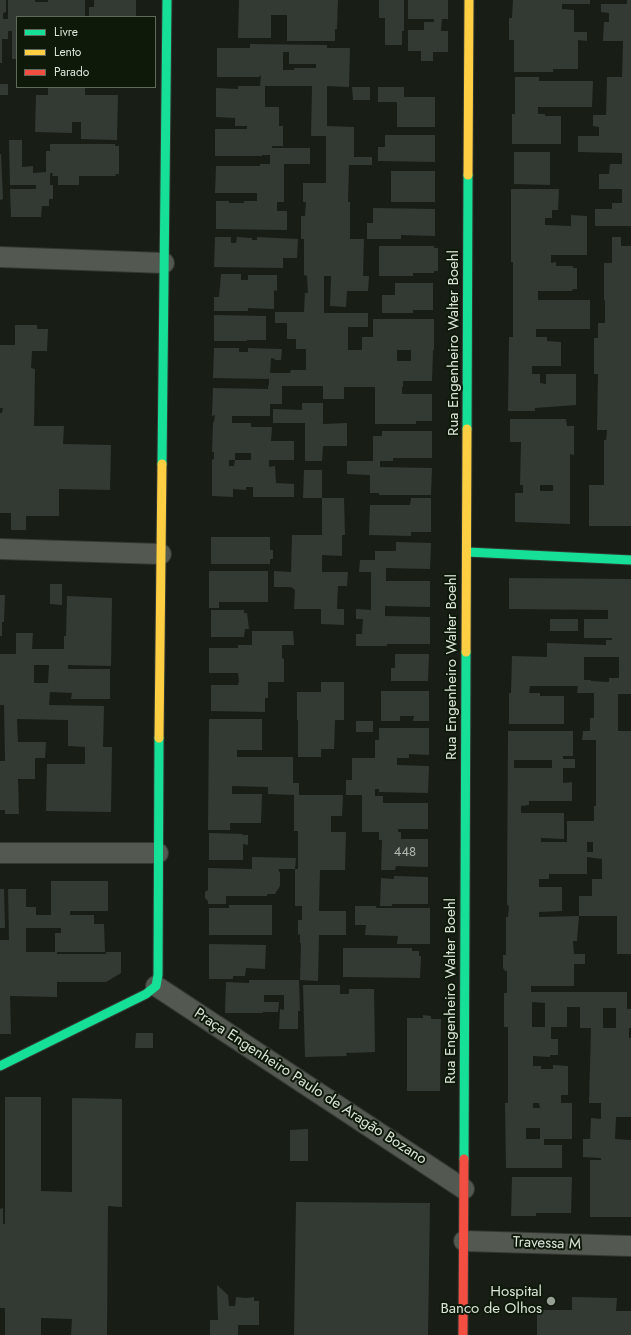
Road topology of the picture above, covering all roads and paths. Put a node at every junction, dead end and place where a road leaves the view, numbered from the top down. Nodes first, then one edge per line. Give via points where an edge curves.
1 (167, 0) edge
2 (469, 0) edge
3 (0, 257) edge
4 (164, 263) junction
5 (0, 549) edge
6 (467, 552) junction
7 (161, 554) junction
8 (631, 560) edge
9 (0, 853) edge
10 (158, 854) junction
11 (156, 986) junction
12 (0, 1066) edge
13 (464, 1189) junction
14 (464, 1242) junction
15 (631, 1246) edge
16 (463, 1335) edge

1 - 4 street
2 - 6 street, Rua Engenheiro Walter Boehl
3 - 4 street
4 - 7 street
5 - 7 street
6 - 8 street
6 - 13 street, Rua Engenheiro Walter Boehl
7 - 10 street
9 - 10 street
10 - 11 street
11 - 12 street via 146,994
11 - 13 street, Praça Engenheiro Paulo de Aragão Bozano
13 - 14 street, Rua Engenheiro Walter Boehl
14 - 15 street, Travessa M
14 - 16 street, Rua Engenheiro Walter Boehl

